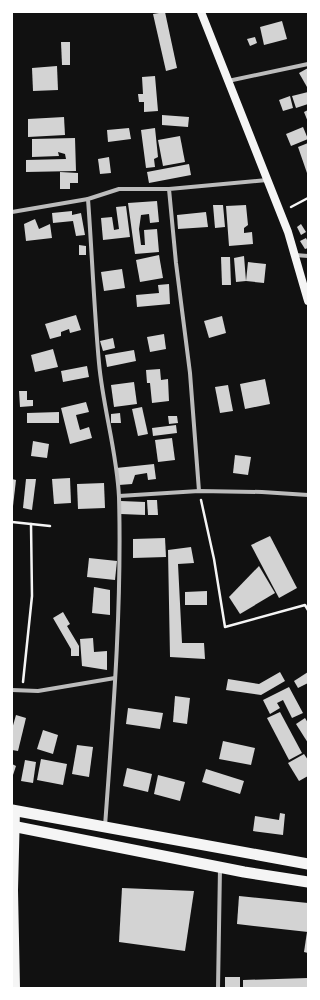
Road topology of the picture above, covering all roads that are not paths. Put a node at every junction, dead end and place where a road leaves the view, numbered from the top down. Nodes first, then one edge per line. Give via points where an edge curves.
1 (201, 12) edge
2 (308, 64) edge
3 (228, 81) junction
4 (267, 180) junction
5 (169, 189) junction
6 (88, 199) junction
7 (12, 212) edge
8 (295, 256) junction
9 (308, 256) edge
10 (308, 301) edge
11 (200, 491) junction
12 (308, 495) edge
13 (119, 496) junction
14 (115, 678) junction
15 (12, 690) edge
16 (14, 810) edge
17 (105, 826) junction
18 (14, 827) edge
19 (308, 864) edge
20 (220, 867) junction
21 (308, 882) edge
22 (16, 988) edge
23 (218, 988) edge

1 - 3 main road
2 - 3 street
3 - 4 main road
4 - 5 street
4 - 8 main road
5 - 6 street via 119,189
5 - 11 street via 190,373
6 - 7 street
6 - 13 street via 99,364
8 - 9 street
8 - 10 main road
11 - 12 street
11 - 13 street
13 - 14 street
14 - 15 street via 38,691
14 - 17 street
16 - 17 highway
16 - 18 main road
17 - 19 highway
18 - 20 highway
18 - 22 main road
20 - 21 highway
20 - 23 street

